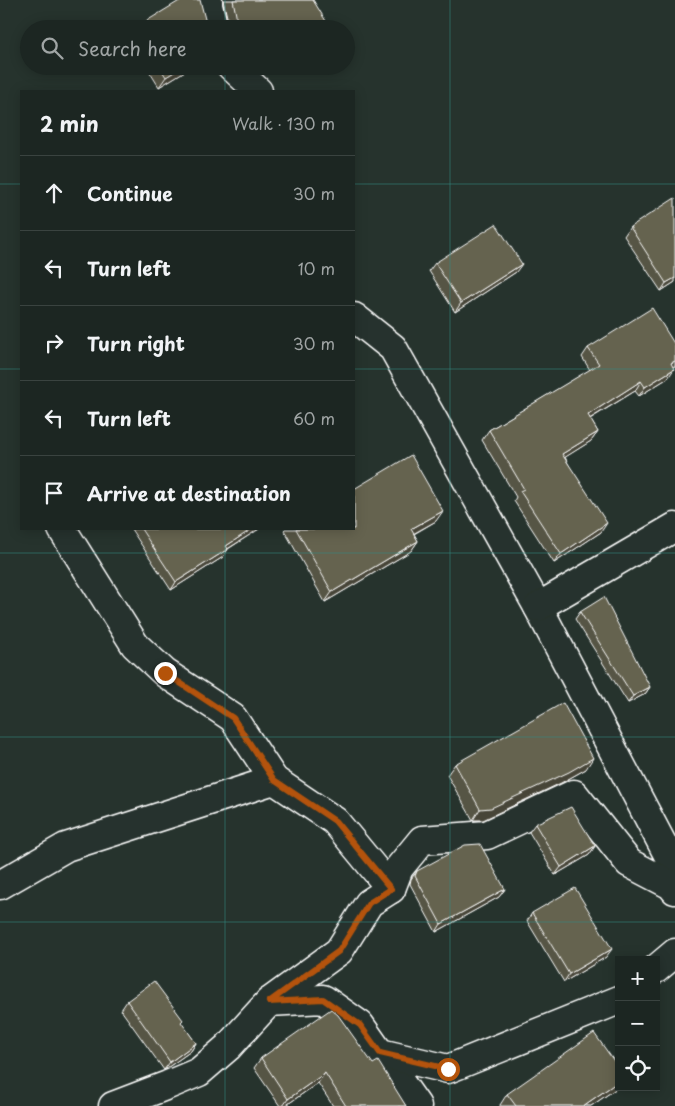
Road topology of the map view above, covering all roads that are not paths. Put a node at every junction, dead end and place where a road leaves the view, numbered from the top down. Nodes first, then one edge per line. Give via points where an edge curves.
1 (208, 0) edge
2 (212, 20) edge
3 (241, 75) edge
4 (257, 90) edge
5 (355, 318) edge
6 (675, 527) edge
7 (63, 530) edge
8 (538, 607) junction
9 (274, 780) junction
10 (675, 868) edge
11 (0, 885) edge
12 (391, 889) junction
13 (675, 890) edge
14 (675, 953) edge
15 (660, 966) edge
16 (617, 1001) edge
17 (269, 1002) junction
18 (380, 1053) junction
19 (113, 1106) edge
20 (417, 1106) edge

1 - 2 street
3 - 4 street
5 - 8 street via 393,348
6 - 8 street
7 - 9 street via 135,645 165,673 233,718
8 - 10 street
9 - 11 street via 66,848
9 - 12 street via 335,821
12 - 13 street via 400,868 422,840 486,835 574,794 629,863
12 - 17 street via 369,903 339,951
14 - 15 street
16 - 18 street via 448,1069
17 - 18 street via 323,999 360,1025
17 - 19 street via 228,1047 199,1072
18 - 20 street

